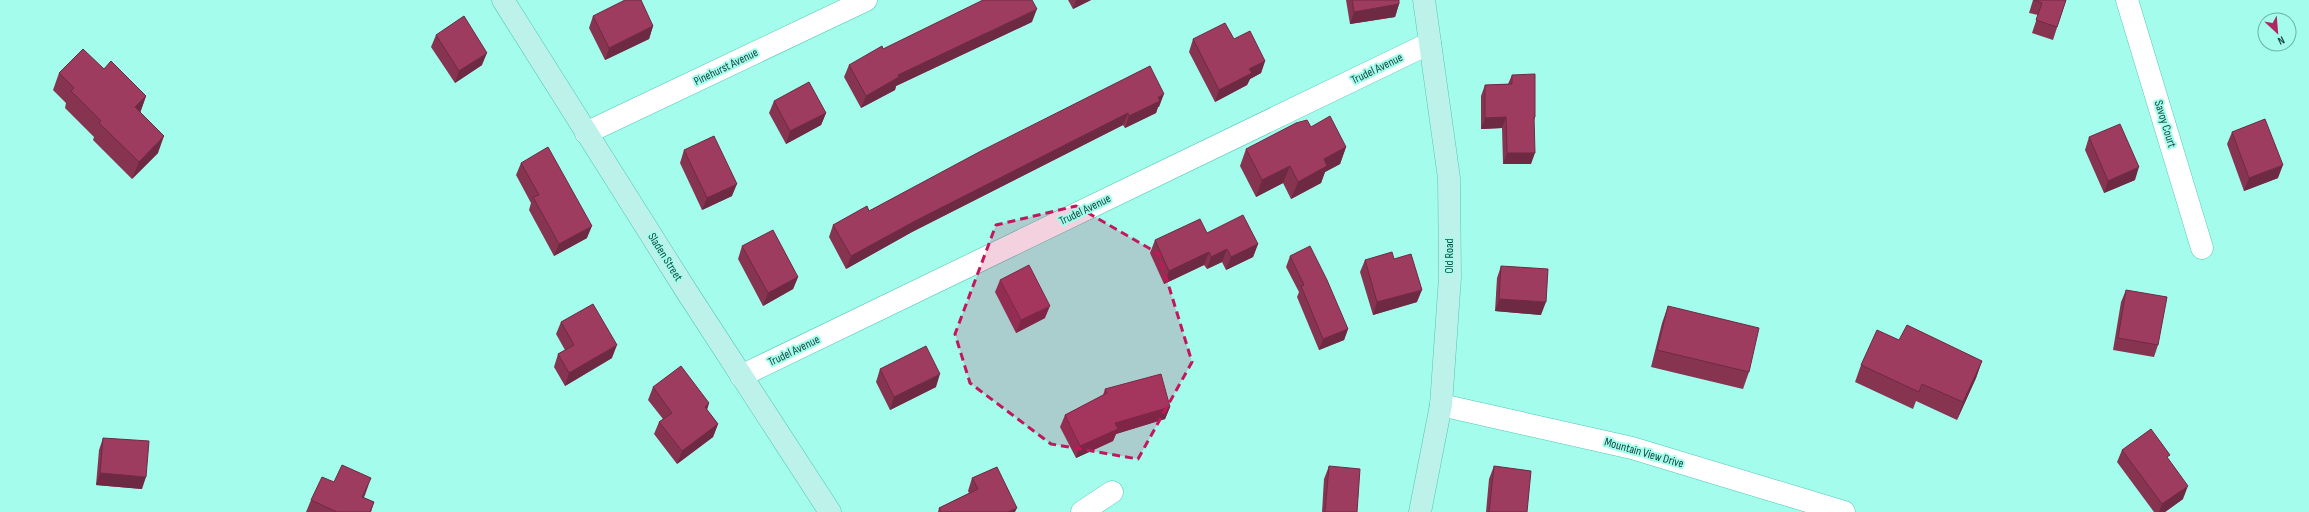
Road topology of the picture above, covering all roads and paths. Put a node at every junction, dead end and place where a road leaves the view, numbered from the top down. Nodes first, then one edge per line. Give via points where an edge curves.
1 (503, 0) edge
2 (866, 0) edge
3 (1424, 0) edge
4 (2127, 0) edge
5 (1430, 43) junction
6 (586, 133) junction
7 (2202, 248) dead end
8 (741, 376) junction
9 (1441, 405) junction
10 (1112, 492) dead end
11 (830, 512) edge
12 (1082, 512) edge
13 (1420, 512) edge
14 (1844, 512) edge

1 - 6 street, Sladen Street
2 - 6 street, Pinehurst Avenue
3 - 5 street, Old Road
4 - 7 street, Savoy Court
5 - 8 street, Trudel Avenue
5 - 9 street, Old Road via 1449,178 1450,278
6 - 8 street, Sladen Street
8 - 11 street, Sladen Street
9 - 13 street, Old Road
9 - 14 street, Mountain View Drive via 1632,448
10 - 12 street

